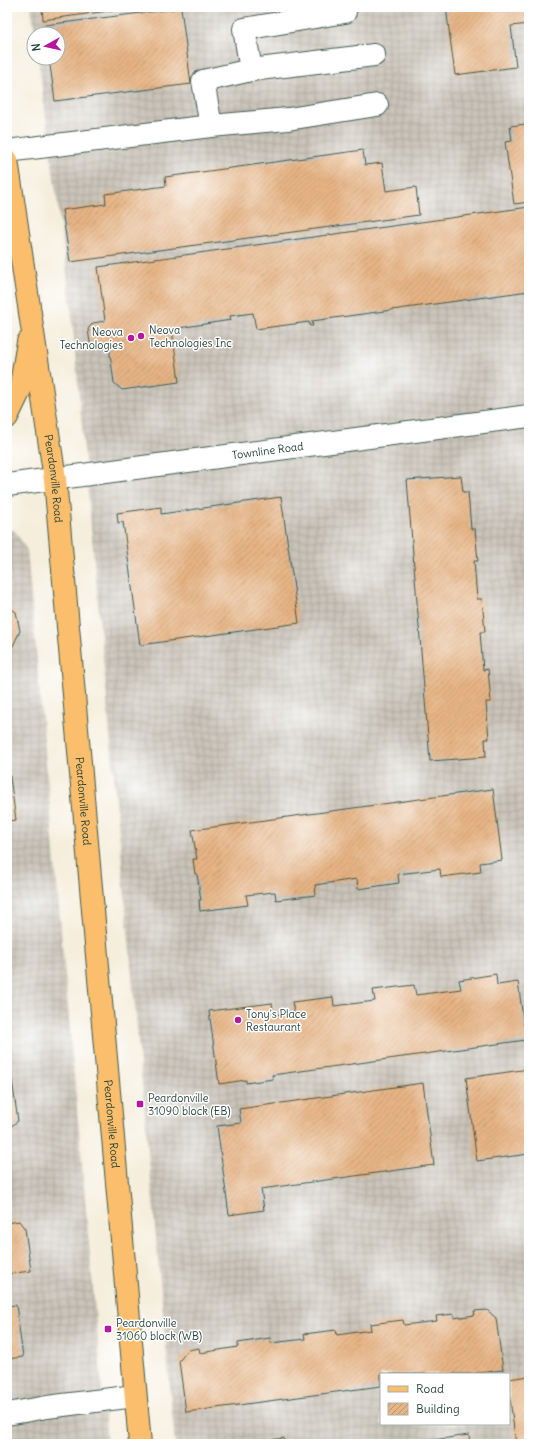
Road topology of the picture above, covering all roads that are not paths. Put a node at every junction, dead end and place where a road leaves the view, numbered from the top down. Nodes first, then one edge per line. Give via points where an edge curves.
1 (345, 12) dead end
2 (374, 55) dead end
3 (251, 70) junction
4 (377, 105) dead end
5 (211, 126) junction
6 (7, 151) edge
7 (8, 173) edge
8 (14, 256) edge
9 (31, 323) junction
10 (529, 416) edge
11 (7, 417) edge
12 (55, 479) junction
13 (7, 486) edge
14 (136, 1396) junction
15 (7, 1414) edge
16 (140, 1444) edge

1 - 3 street via 244,29
2 - 3 street
3 - 5 street via 203,81
4 - 5 street via 288,119
5 - 6 street
7 - 8 main road, Peardonville Road
8 - 9 main road, Peardonville Road
9 - 11 main road via 20,390
9 - 12 main road, Peardonville Road
10 - 12 street, Townline Road
12 - 13 street, Townline Road
12 - 14 main road, Peardonville Road
14 - 15 street
14 - 16 main road, Peardonville Road

